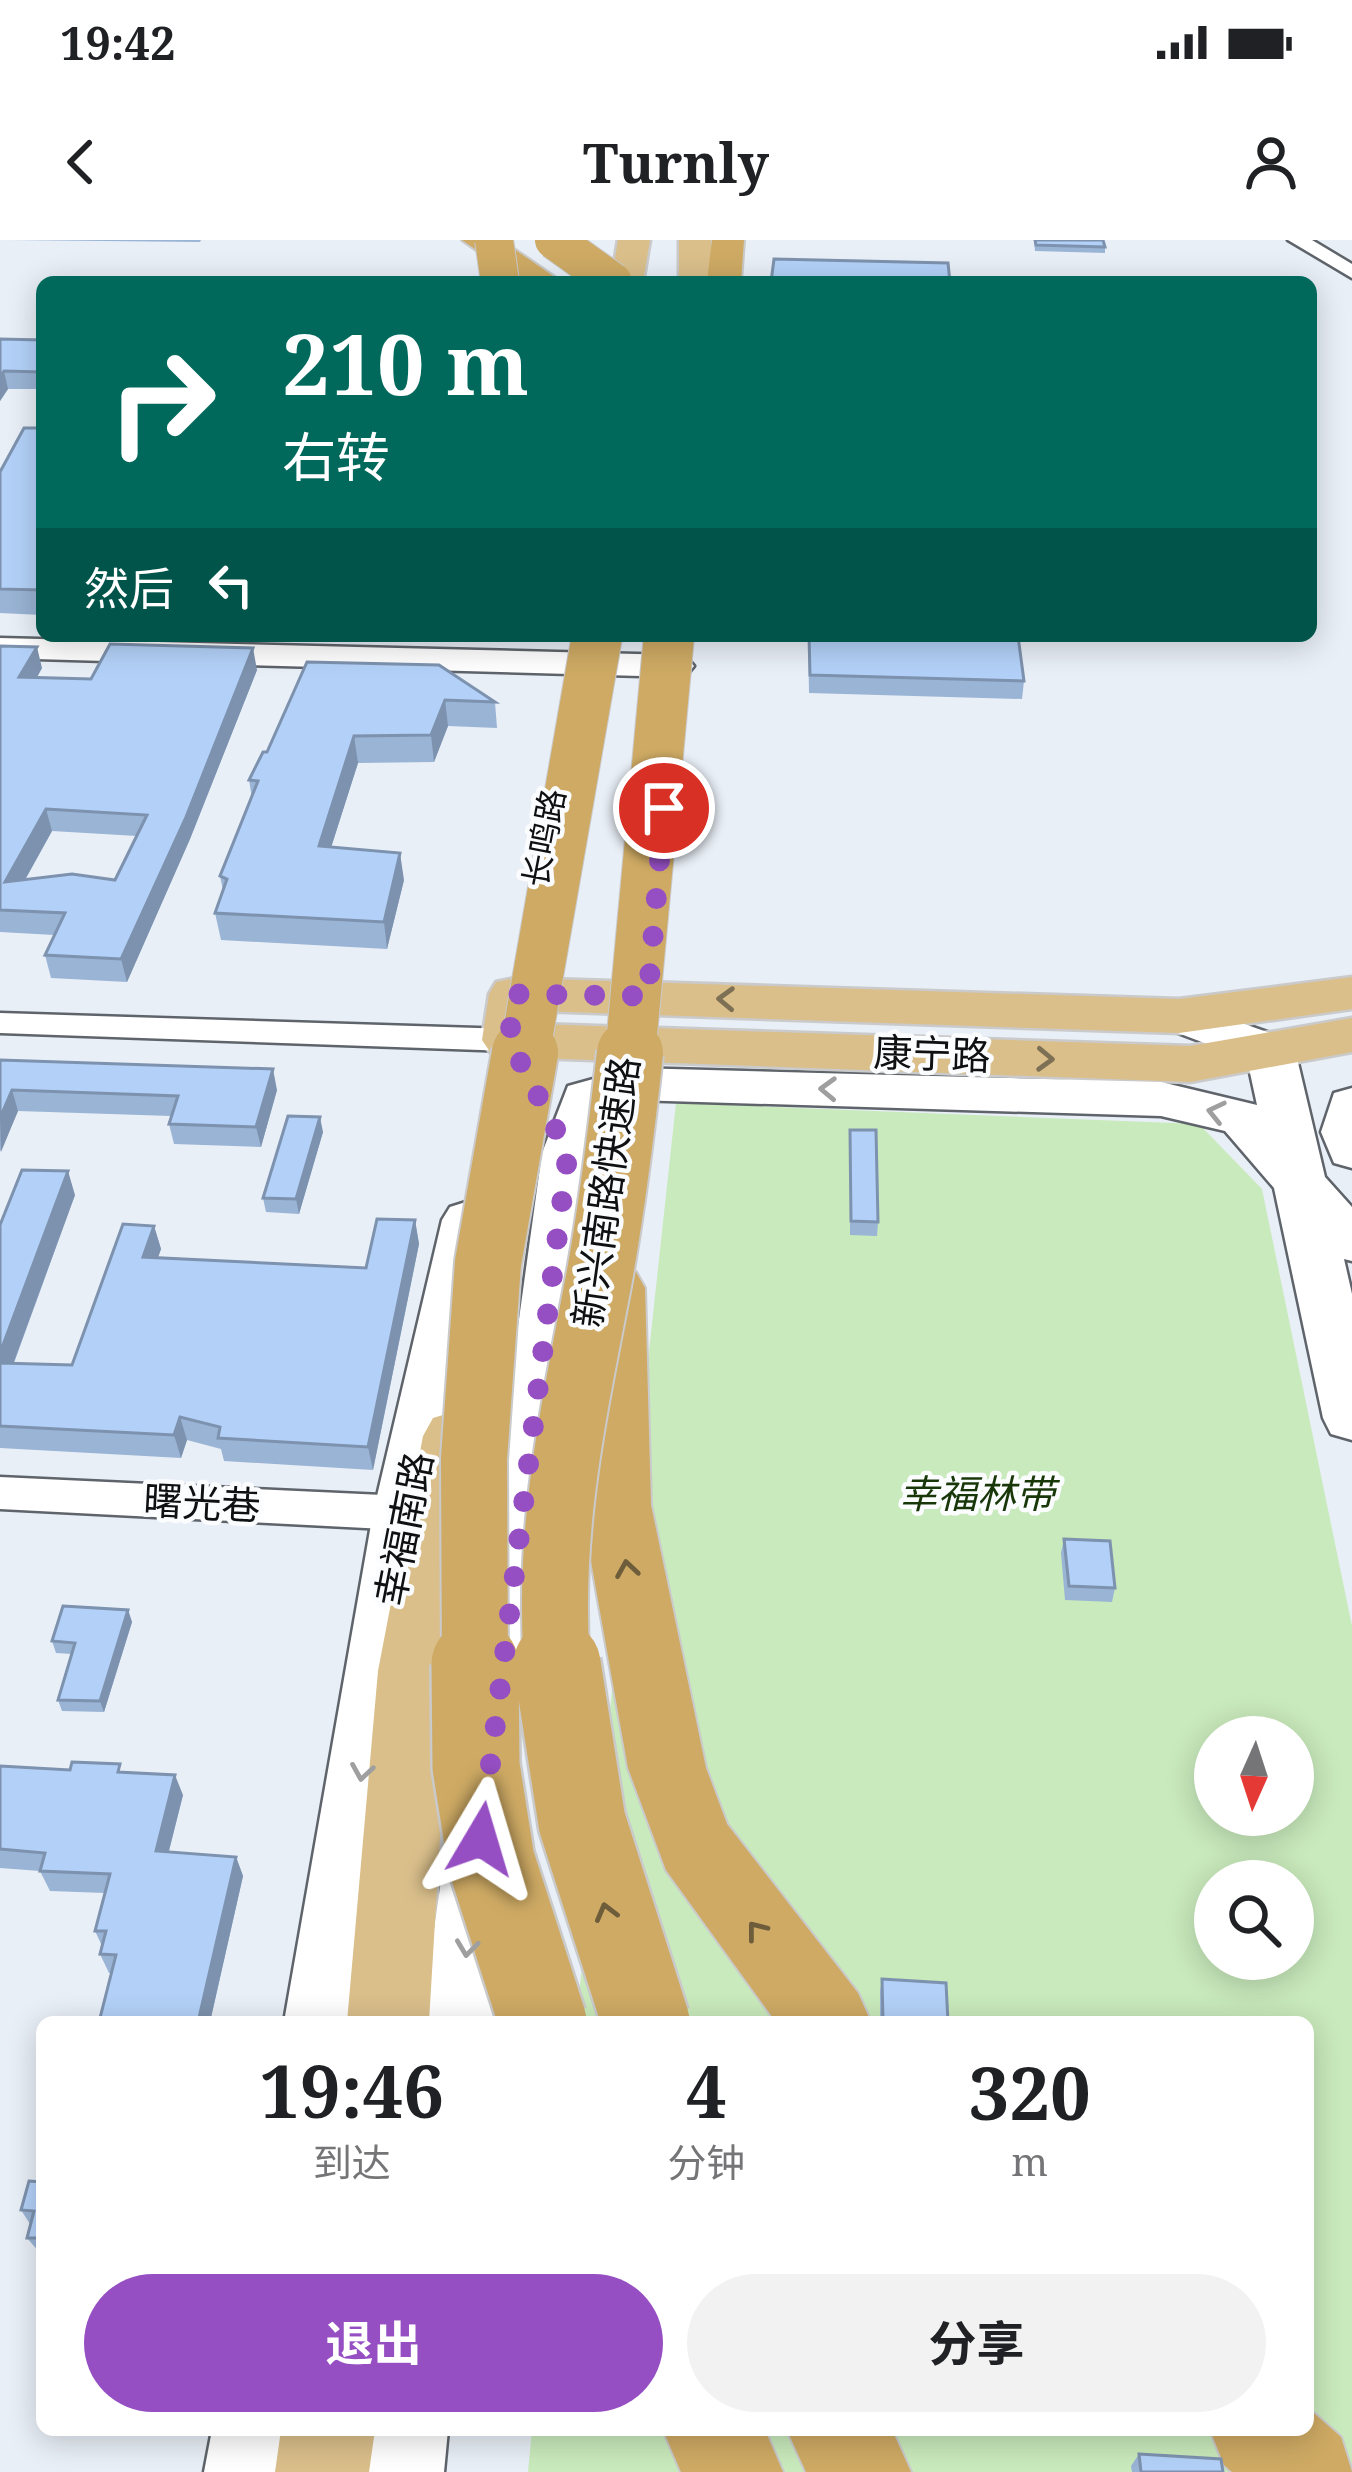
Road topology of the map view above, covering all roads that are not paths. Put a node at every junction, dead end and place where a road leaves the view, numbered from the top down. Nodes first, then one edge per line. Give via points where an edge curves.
1 (478, 240) edge
2 (494, 240) edge
3 (554, 240) edge
4 (595, 240) edge
5 (634, 240) edge
6 (695, 240) edge
7 (728, 240) edge
8 (1298, 240) edge
9 (1352, 272) edge
10 (499, 276) edge
11 (535, 276) edge
12 (588, 276) edge
13 (605, 276) edge
14 (628, 276) edge
15 (695, 276) edge
16 (725, 276) edge
17 (585, 645) edge
18 (674, 646) edge
19 (0, 647) edge
20 (1352, 993) edge
21 (1179, 1016) junction
22 (512, 1017) junction
23 (646, 1020) junction
24 (0, 1023) edge
25 (1352, 1035) edge
26 (1270, 1050) junction
27 (1352, 1105) edge
28 (1352, 1151) edge
29 (590, 1179) junction
30 (1302, 1186) junction
31 (1352, 1242) edge
32 (488, 1263) junction
33 (1352, 1418) edge
34 (0, 1493) edge
35 (404, 1513) junction
36 (322, 2016) edge
37 (388, 2016) edge
38 (459, 2016) edge
39 (541, 2016) edge
40 (644, 2016) edge
41 (823, 2016) edge
42 (253, 2436) edge
43 (327, 2436) edge
44 (405, 2436) edge
45 (715, 2436) edge
46 (840, 2436) edge
47 (1266, 2436) edge
48 (248, 2472) edge
49 (322, 2472) edge
50 (401, 2472) edge
51 (733, 2472) edge
52 (861, 2472) edge
53 (1306, 2472) edge

1 - 11 highway
2 - 10 highway, bridge
3 - 13 highway, bridge
4 - 12 main road
5 - 14 main road
6 - 15 main road
7 - 16 highway
8 - 9 street
17 - 18 street
17 - 19 street
17 - 22 main road, 长鸣路
17 - 32 highway, bridge
18 - 23 main road
18 - 29 highway, 新兴南路快速路, bridge
20 - 21 main road
21 -> 23 main road
21 - 26 main road
22 - 23 main road, 康宁路
22 - 24 street
22 - 29 main road
22 - 35 main road, 幸福南路
23 -> 26 main road, 康宁路 via 1190,1064
25 - 26 main road, 康宁路
26 - 30 main road
27 - 28 main road
30 -> 29 main road via 1243,1118 1161,1099 634,1084 586,1097
29 -> 38 main road
40 -> 29 highway, 新兴南路快速路, bridge via 616,1948 569,1771 556,1687 561,1476
41 -> 29 highway, bridge via 694,1844 668,1768 616,1505
30 - 31 main road
30 - 33 main road
32 - 37 main road, bridge via 414,1671
32 - 39 highway, bridge via 474,1459 476,1766 491,1862
34 - 35 street, 曙光巷
35 -> 36 main road, 幸福南路
42 - 48 main road
43 - 49 main road
44 - 50 main road
45 - 51 highway
46 - 52 highway
47 - 53 highway

